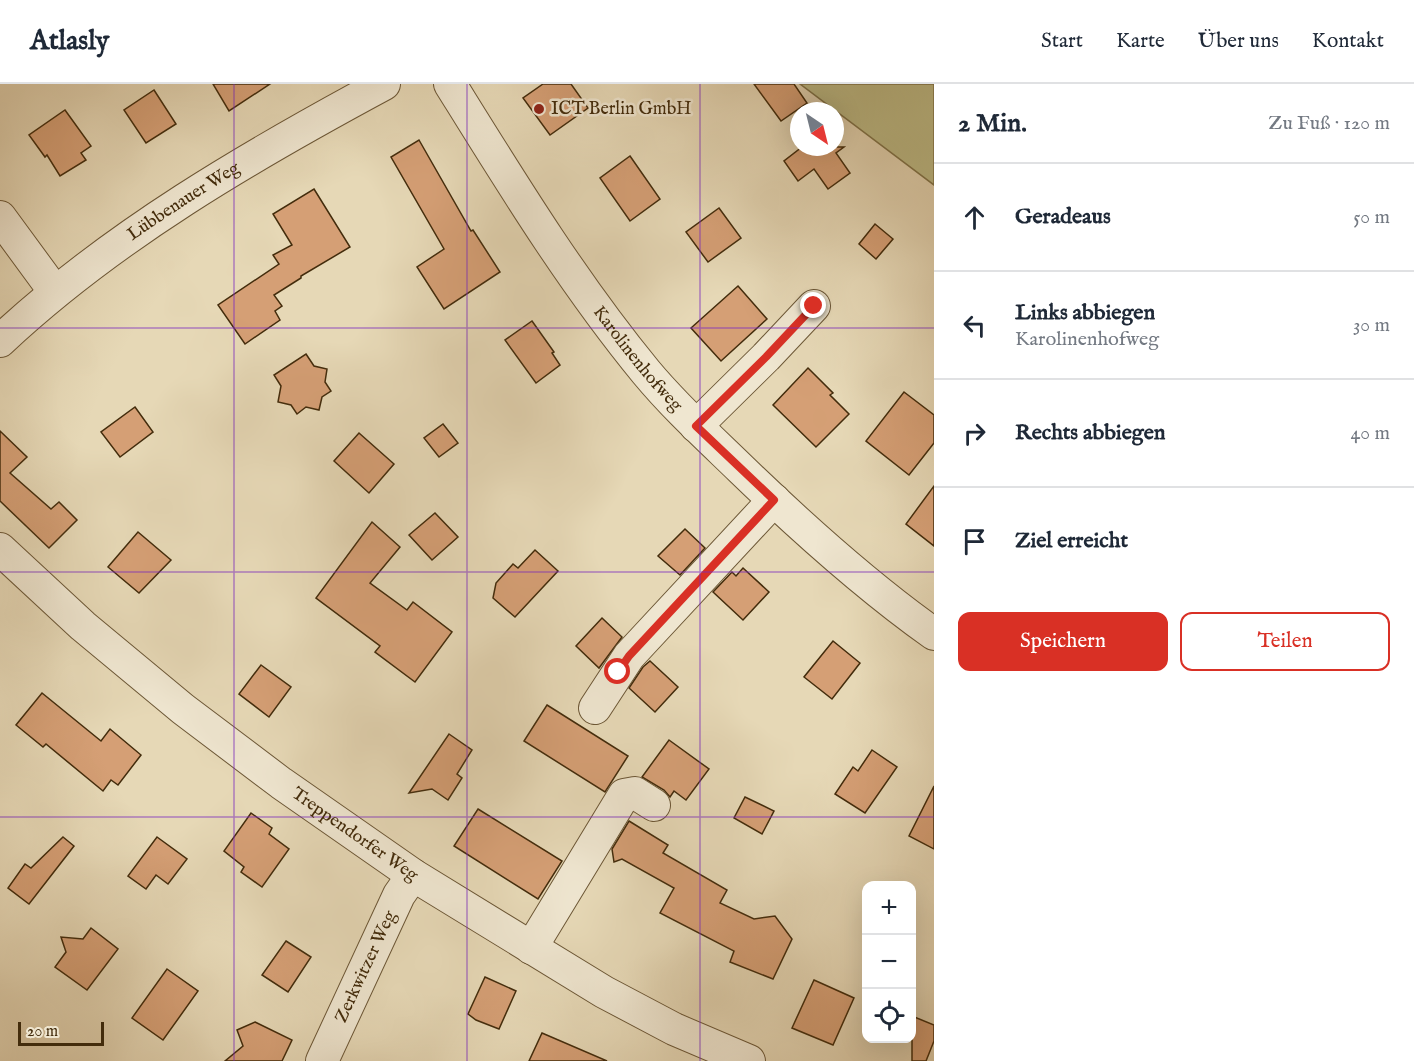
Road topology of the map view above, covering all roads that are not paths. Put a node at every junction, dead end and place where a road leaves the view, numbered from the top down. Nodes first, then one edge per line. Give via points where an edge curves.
1 (384, 84) edge
2 (450, 84) edge
3 (0, 217) edge
4 (55, 292) junction
5 (814, 306) dead end
6 (0, 341) edge
7 (696, 426) junction
8 (774, 500) junction
9 (0, 549) edge
10 (934, 634) edge
11 (595, 708) dead end
12 (654, 805) dead end
13 (413, 875) junction
14 (531, 948) junction
15 (322, 1061) edge
16 (749, 1061) edge

1 - 4 street, Lübbenauer Weg via 255,155
2 - 7 street, Karolinenhofweg via 577,282 647,373
3 - 4 street
4 - 6 street, Lübbenauer Weg
5 - 7 street
7 - 8 street, Karolinenhofweg
8 - 10 street, Karolinenhofweg via 888,601
8 - 11 street via 629,656
9 - 13 street, Treppendorfer Weg via 83,626 183,709
12 - 14 street via 635,793 624,795
13 - 14 street, Treppendorfer Weg
13 - 15 street, Zerkwitzer Weg via 399,895
14 - 16 street, Treppendorfer Weg via 674,1029

